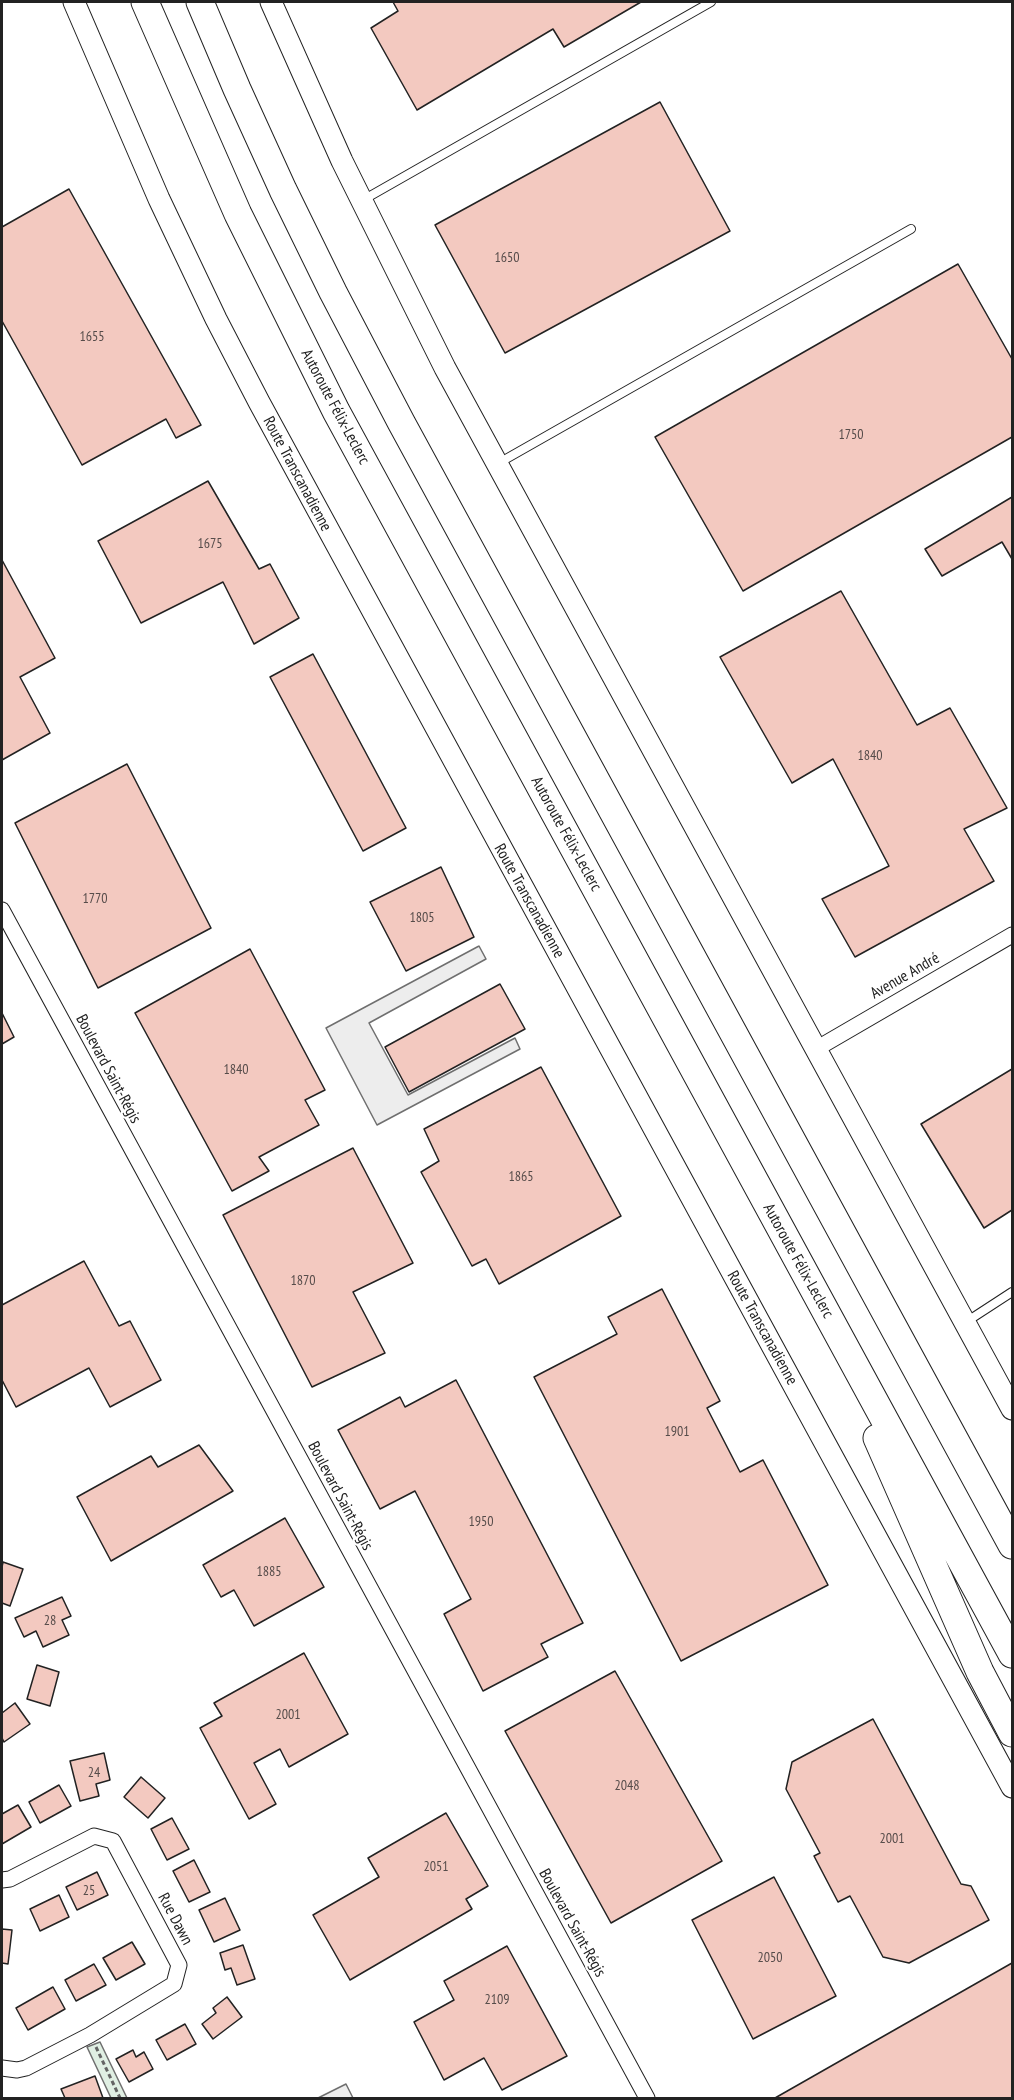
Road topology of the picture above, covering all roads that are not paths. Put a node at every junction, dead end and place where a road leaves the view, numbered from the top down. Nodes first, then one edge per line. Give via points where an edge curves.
1 (74, 2) edge
2 (145, 2) edge
3 (200, 2) edge
4 (271, 2) edge
5 (711, 2) edge
6 (361, 201) junction
7 (911, 229) dead end
8 (497, 464) junction
9 (2, 910) edge
10 (1012, 935) edge
11 (816, 1049) junction
12 (799, 1261) junction
13 (1012, 1292) edge
14 (965, 1322) junction
15 (916, 1370) junction
16 (1012, 1409) edge
17 (1012, 1516) edge
18 (1012, 1545) edge
19 (1012, 1654) edge
20 (1012, 1733) edge
21 (1012, 1787) edge
22 (2, 1880) edge
23 (2, 2068) edge
24 (647, 2098) edge

1 - 21 main road, Route Transcanadienne via 159,199 255,394
2 - 12 highway, Autoroute Félix-Leclerc via 238,214 336,411
3 - 15 highway via 287,199 333,292
4 - 6 main road
5 - 6 lane
6 - 8 main road
7 - 8 lane
8 - 11 main road
9 - 24 street, Boulevard Saint-Régis
10 - 11 street, Avenue André
11 - 14 main road
12 - 19 highway, Autoroute Félix-Leclerc
12 - 20 highway via 980,1672
13 - 14 lane
14 - 16 main road
15 - 17 highway
15 - 18 highway
22 - 23 street, Rue Dawn via 94,1836 113,1841 179,1965 174,1984 90,2035 35,2064 17,2070

